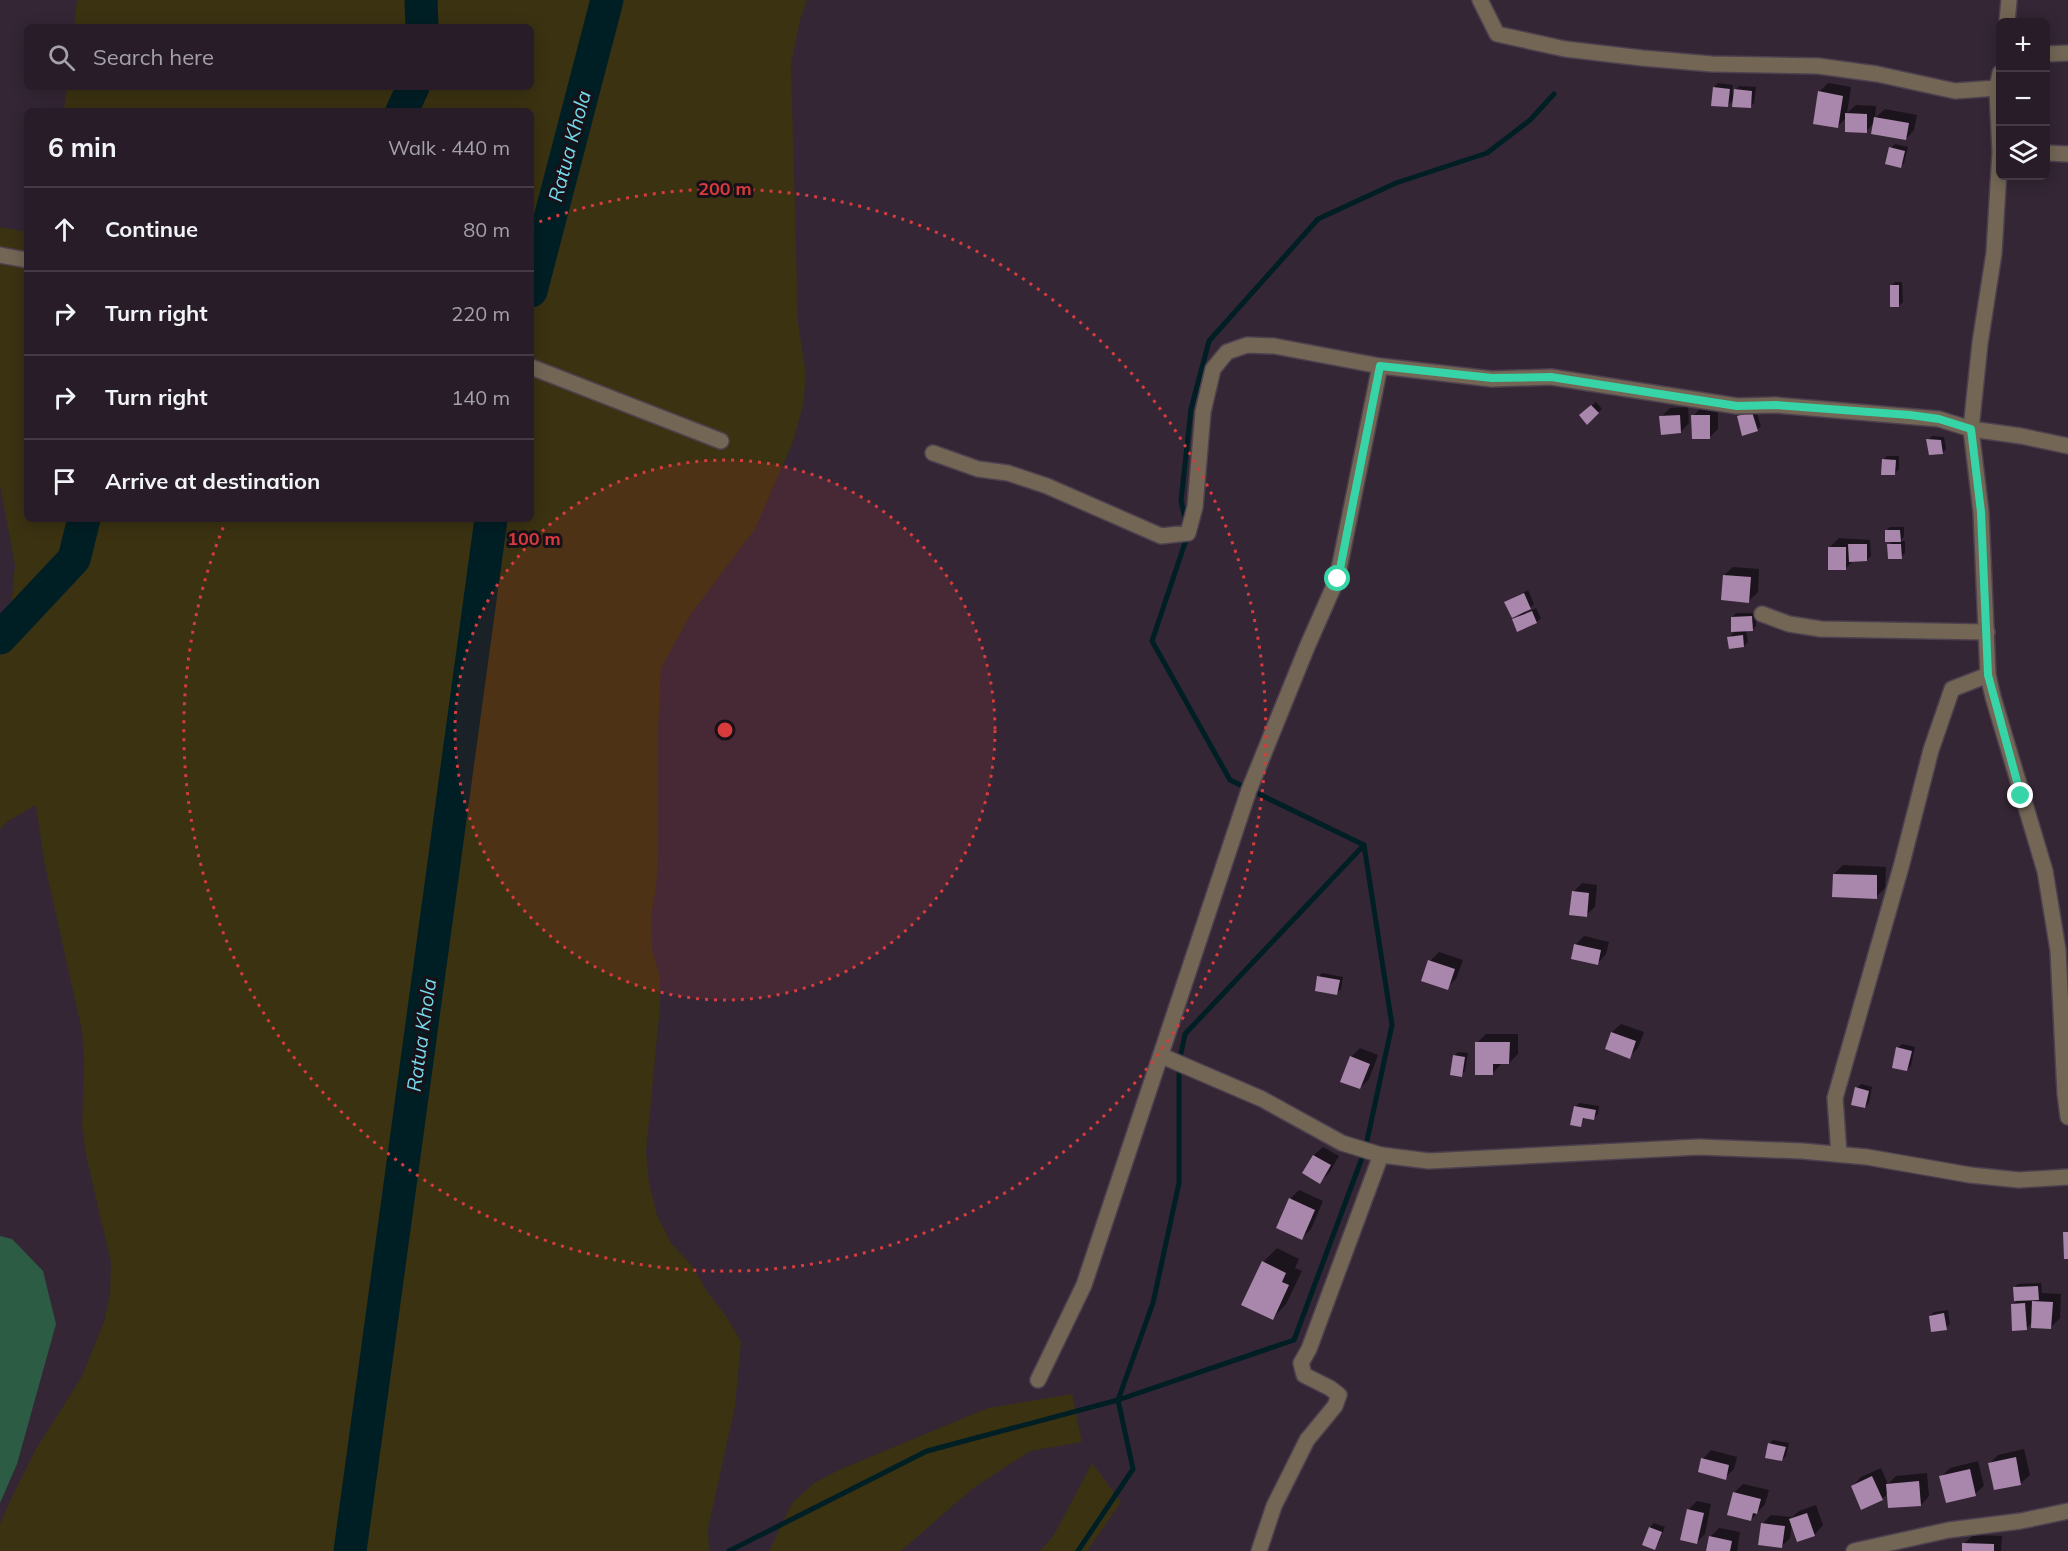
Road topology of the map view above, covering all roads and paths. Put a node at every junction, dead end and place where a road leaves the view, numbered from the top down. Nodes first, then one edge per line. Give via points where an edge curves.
1 (1480, 0) edge
2 (2009, 0) edge
3 (2007, 18) edge
4 (2068, 53) edge
5 (2050, 54) edge
6 (1996, 82) edge
7 (2050, 153) edge
8 (2068, 154) edge
9 (1998, 180) edge
10 (0, 255) edge
11 (24, 259) edge
12 (1380, 366) junction
13 (534, 368) edge
14 (1971, 429) junction
15 (721, 441) dead end
16 (2068, 446) edge
17 (933, 453) dead end
18 (1762, 614) dead end
19 (1987, 632) junction
20 (1988, 675) junction
21 (2063, 950) edge
22 (1162, 1056) junction
23 (2068, 1117) edge
24 (1839, 1154) junction
25 (1381, 1155) junction
26 (2068, 1177) edge
27 (1038, 1380) dead end
28 (2068, 1511) edge
29 (1259, 1551) edge
30 (1854, 1551) edge

1 - 6 street via 1497,34 1565,50 1712,64 1818,66 1955,91
2 - 3 street
4 - 5 street
7 - 8 street
9 - 14 street via 1994,253
10 - 11 street
12 - 14 street via 1492,378 1551,377 1737,406 1776,405 1939,419
12 - 17 street via 1274,346 1247,345 1227,352 1213,369 1203,412 1195,507 1188,533 1161,536 1047,486
12 - 22 street via 1338,579 1249,790
13 - 15 street
14 - 16 street
14 - 19 street via 1981,512
18 - 19 street via 1789,624 1821,629
19 - 20 street
20 - 21 street via 2045,871
20 - 24 street via 1952,689 1931,750 1835,1098
21 - 23 street
22 - 25 street via 1262,1099 1342,1143
22 - 27 street via 1084,1286
24 - 25 street via 1699,1147 1429,1161
24 - 26 street via 2009,1179
25 - 29 street via 1301,1363 1304,1374 1339,1395 1335,1406 1307,1440 1274,1506
28 - 30 street via 1949,1530

